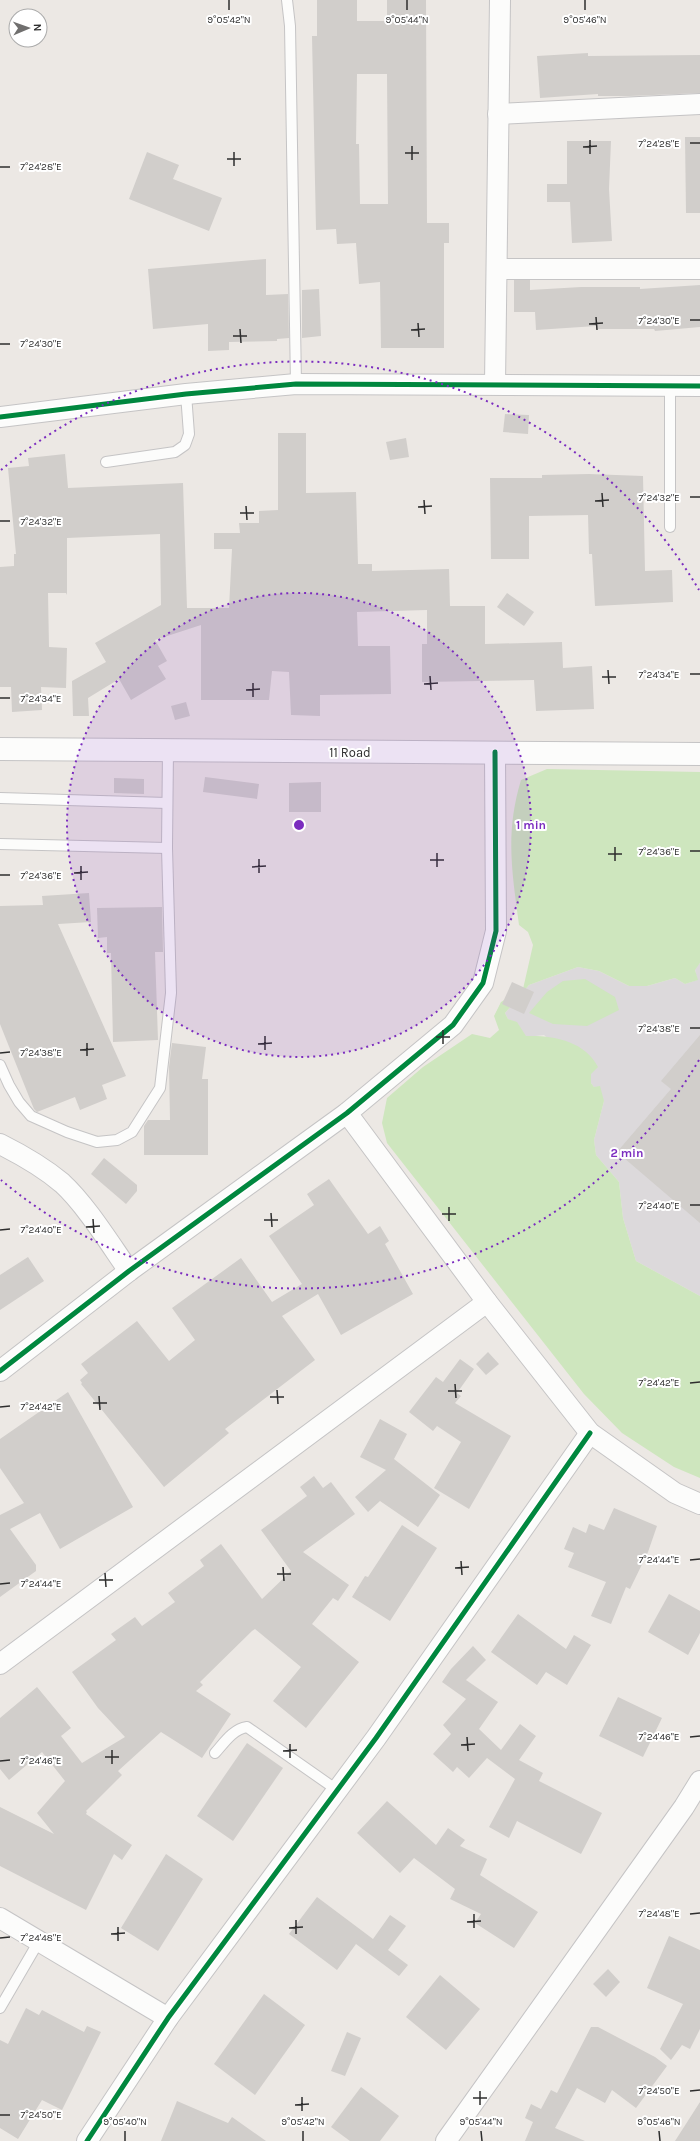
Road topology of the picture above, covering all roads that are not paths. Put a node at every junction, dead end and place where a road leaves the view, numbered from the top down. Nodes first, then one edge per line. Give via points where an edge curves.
1 (287, 0) edge
2 (500, 0) edge
3 (700, 104) edge
4 (498, 114) junction
5 (496, 269) junction
6 (700, 269) edge
7 (296, 384) junction
8 (495, 384) junction
9 (670, 386) junction
10 (700, 386) edge
11 (186, 394) junction
12 (0, 417) edge
13 (106, 462) dead end
14 (670, 527) dead end
15 (0, 749) edge
16 (168, 750) junction
17 (495, 752) junction
18 (700, 754) edge
19 (0, 798) edge
20 (167, 803) junction
21 (0, 844) edge
22 (167, 848) junction
23 (0, 1065) edge
24 (347, 1113) junction
25 (0, 1144) edge
26 (129, 1271) junction
27 (487, 1302) junction
28 (0, 1371) edge
29 (590, 1433) junction
30 (700, 1504) edge
31 (0, 1664) edge
32 (215, 1753) dead end
33 (700, 1781) edge
34 (337, 1790) junction
35 (0, 1918) edge
36 (39, 1941) junction
37 (0, 2008) edge
38 (168, 2018) junction
39 (87, 2141) edge
40 (446, 2141) edge

1 - 7 lane via 290,26
2 - 4 street
3 - 4 street
4 - 5 street
5 - 6 street
5 - 8 street
7 - 8 street
7 - 11 street
8 - 9 street
9 - 10 street
9 - 14 lane
11 - 12 street
11 - 13 lane via 189,434 185,444 175,452
15 - 16 street, 11 Road
16 - 17 street, 11 Road
16 - 20 lane
17 - 18 street, 11 Road
17 - 24 street via 496,932 483,983 453,1025
19 - 20 lane
20 - 22 lane
21 - 22 lane
22 - 23 lane via 171,993 160,1088 132,1132 116,1140 97,1142 31,1116 19,1102
24 - 26 street
24 - 27 street
25 - 26 street via 30,1159 63,1184
26 - 28 street
27 - 29 street
27 - 31 street
29 - 30 street via 675,1493
29 - 34 street
32 - 34 lane via 234,1732 247,1727
33 - 40 street
34 - 38 street
35 - 36 street
36 - 37 lane
36 - 38 street
38 - 39 street

